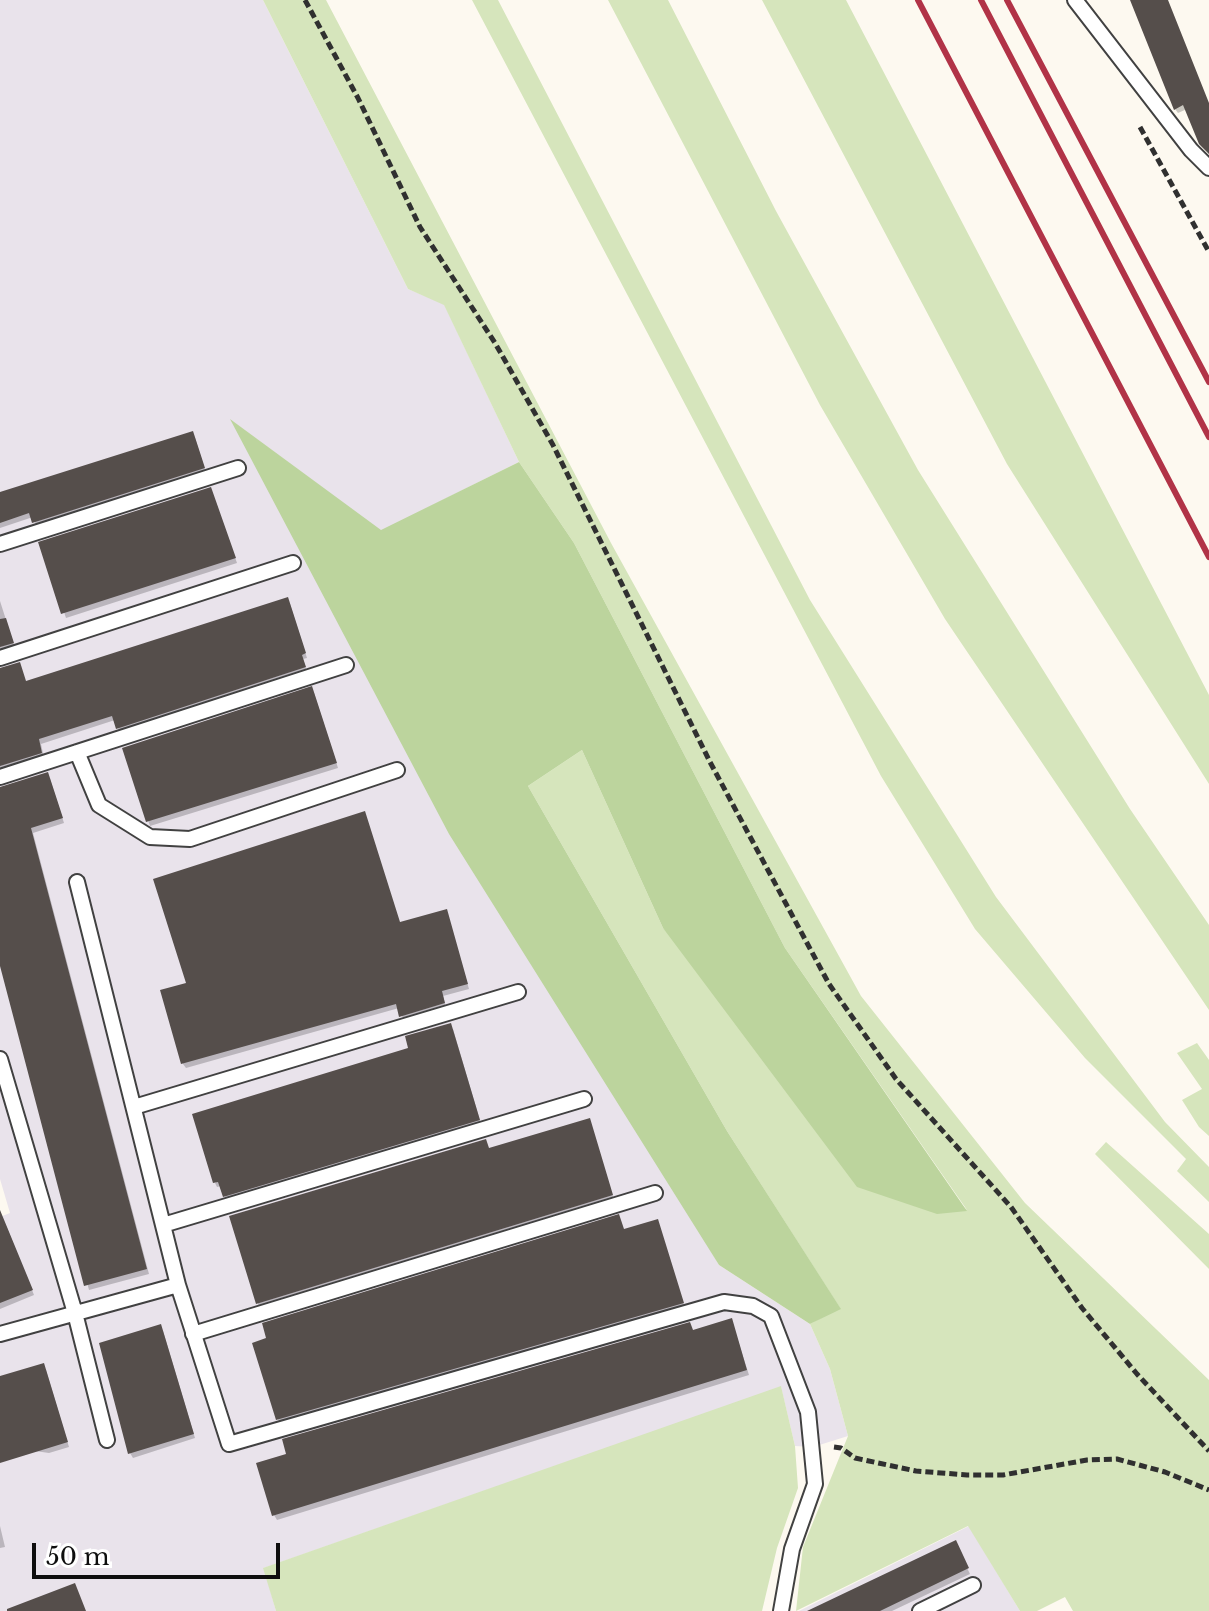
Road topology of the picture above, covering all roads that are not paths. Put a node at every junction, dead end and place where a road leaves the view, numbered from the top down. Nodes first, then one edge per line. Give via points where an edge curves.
1 (1075, 0) edge
2 (1209, 168) edge
3 (238, 468) dead end
4 (0, 544) edge
5 (293, 563) dead end
6 (0, 658) edge
7 (346, 665) dead end
8 (77, 752) junction
9 (397, 770) dead end
10 (0, 777) edge
11 (77, 882) dead end
12 (518, 992) dead end
13 (0, 1059) edge
14 (584, 1099) dead end
15 (134, 1107) junction
16 (655, 1193) dead end
17 (163, 1225) junction
18 (178, 1285) junction
19 (75, 1313) junction
20 (0, 1334) edge
21 (193, 1334) junction
22 (107, 1440) dead end
23 (973, 1585) dead end
24 (781, 1611) edge
25 (920, 1611) edge

1 - 2 lane
3 - 4 lane
5 - 6 lane
7 - 8 lane
8 - 9 lane via 99,805 150,837 164,838 190,839
8 - 10 lane
11 - 15 lane
12 - 15 lane
13 - 19 lane
14 - 17 lane
15 - 17 lane
16 - 21 lane
17 - 18 lane
18 - 19 lane
18 - 21 lane
19 - 20 lane
19 - 22 lane
21 - 24 lane via 229,1444 724,1302 753,1306 771,1316 808,1412 813,1447 815,1484 792,1549
23 - 25 lane

